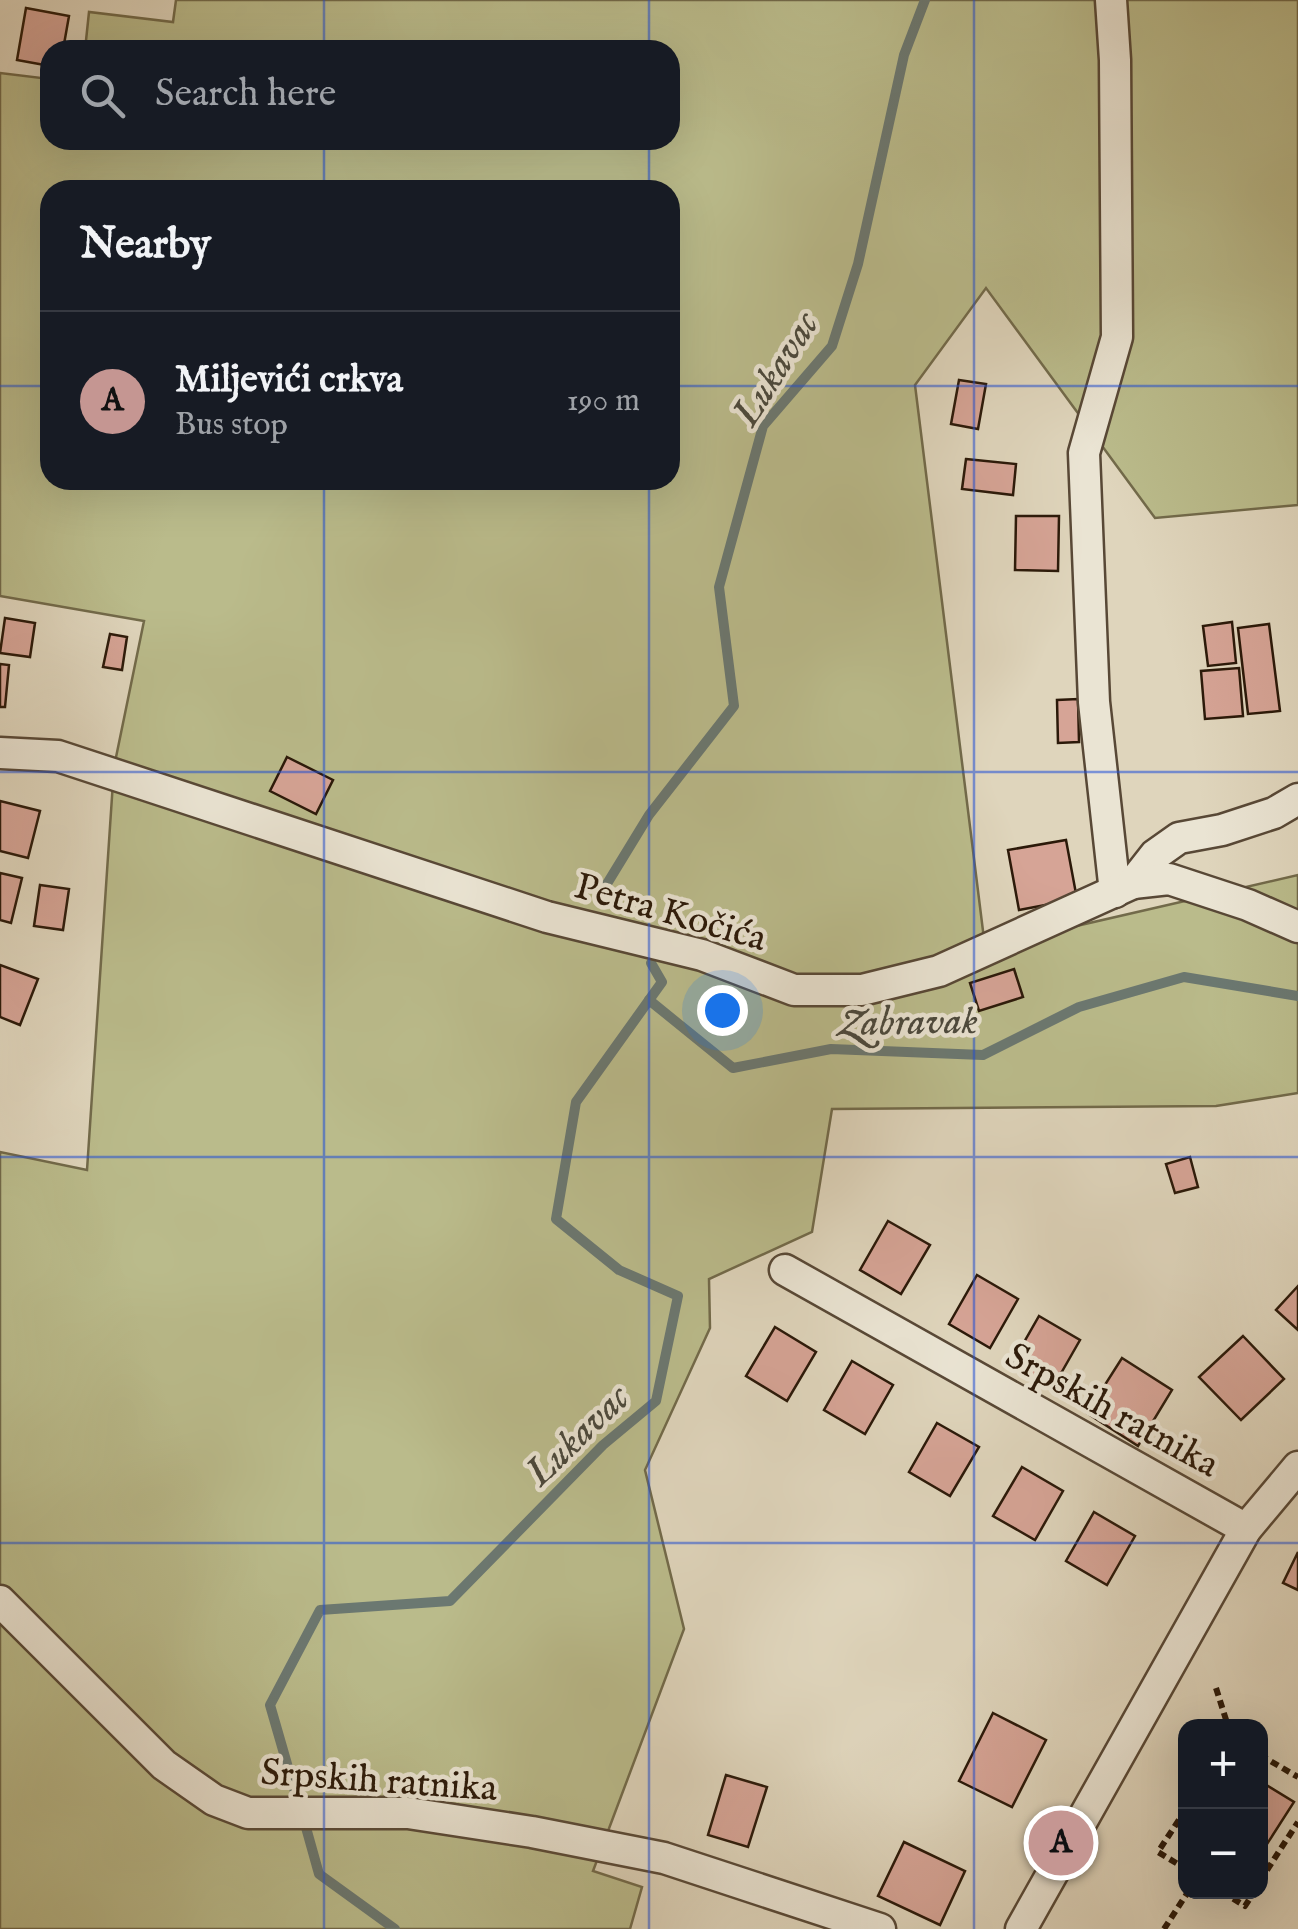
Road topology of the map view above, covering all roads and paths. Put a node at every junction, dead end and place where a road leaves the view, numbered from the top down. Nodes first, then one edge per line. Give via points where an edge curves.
1 (1111, 0) edge
2 (0, 754) edge
3 (1298, 800) edge
4 (1124, 887) junction
5 (1298, 927) edge
6 (785, 1270) dead end
7 (1298, 1467) edge
8 (1246, 1530) junction
9 (0, 1601) edge
10 (1216, 1688) dead end
11 (1226, 1719) edge
12 (1268, 1760) edge
13 (1298, 1778) edge
14 (1178, 1822) edge
15 (1298, 1822) edge
16 (1178, 1864) edge
17 (1268, 1869) edge
18 (1183, 1899) edge
19 (880, 1929) edge
20 (1021, 1929) edge
21 (1164, 1929) edge

1 - 4 street via 1117,337 1084,453 1094,702
2 - 4 street, Petra Kočića via 58,756 546,917 702,954 794,990 862,990 939,970
3 - 4 street, Petra Kočića via 1179,838
4 - 5 street via 1168,879
6 - 8 street, Srpskih ratnika
7 - 8 street
8 - 20 street
9 - 19 street, Srpskih ratnika via 164,1766 214,1800 248,1813 408,1813 532,1832 664,1858
10 - 11 path
12 - 13 path
14 - 16 path via 1158,1852
15 - 17 path
18 - 21 path

